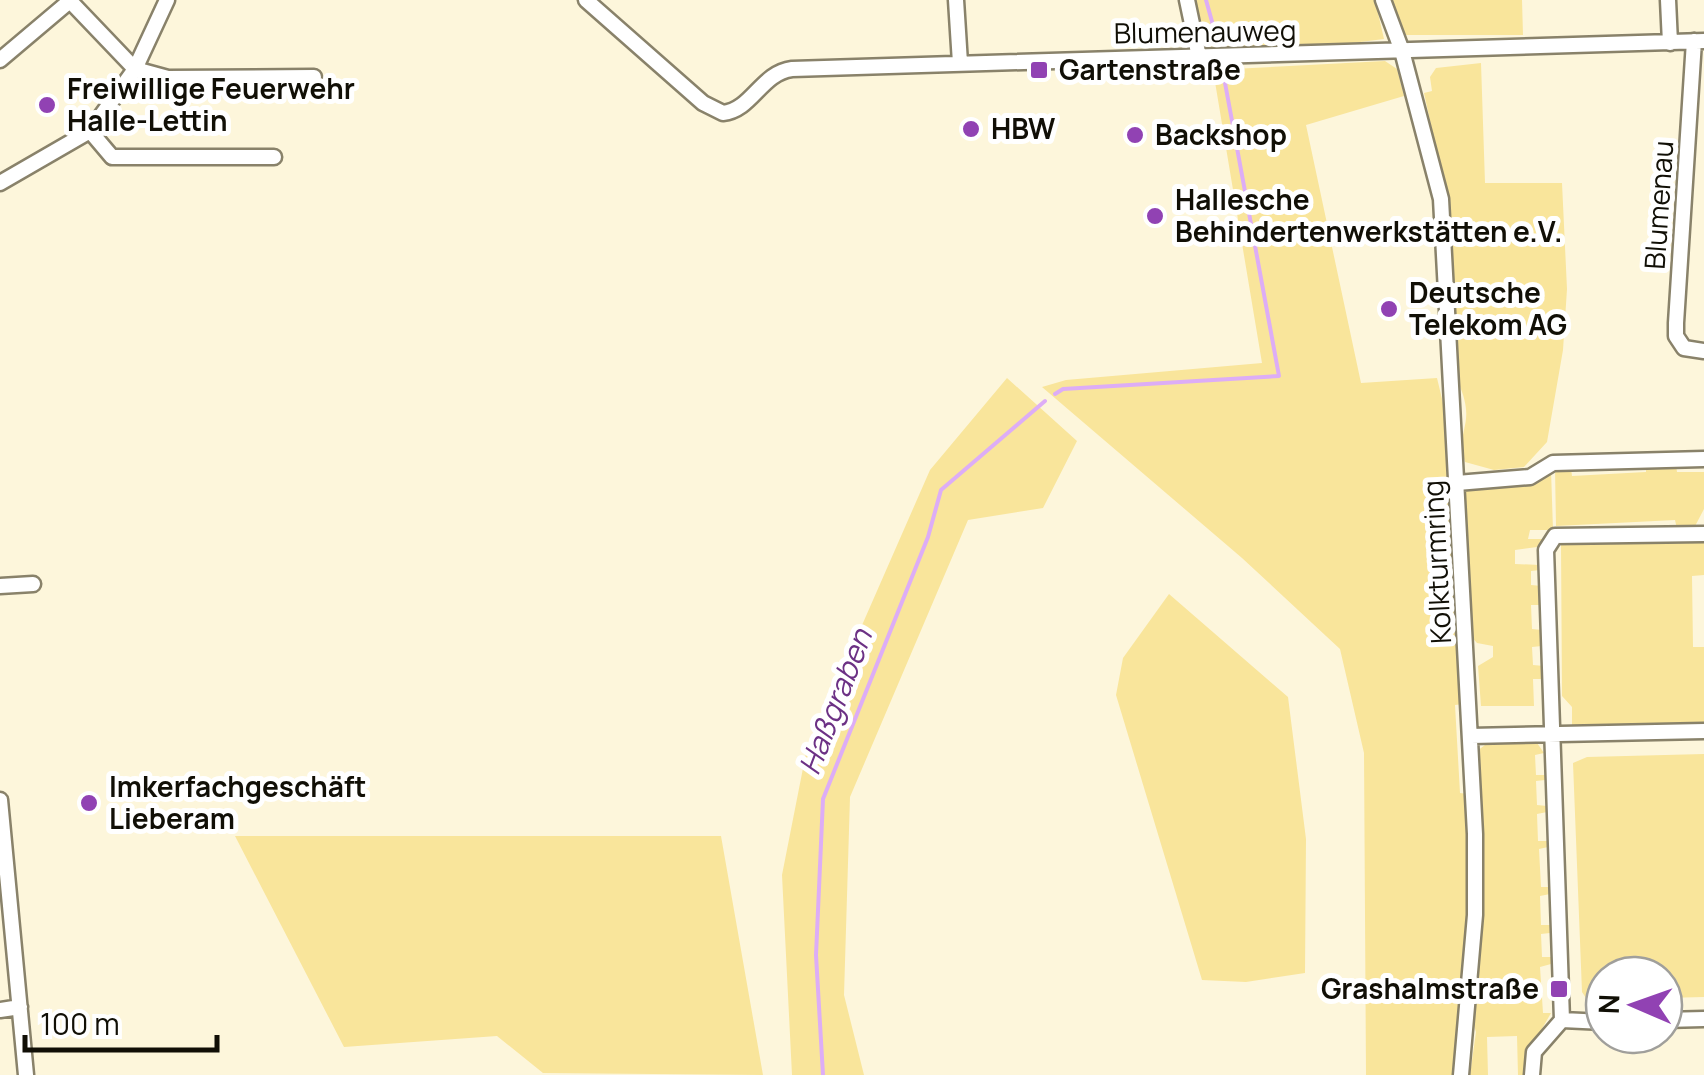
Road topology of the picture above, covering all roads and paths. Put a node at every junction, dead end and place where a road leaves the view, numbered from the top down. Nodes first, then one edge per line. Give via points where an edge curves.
1 (70, 0) edge
2 (166, 0) edge
3 (586, 0) edge
4 (956, 0) edge
5 (1187, 0) edge
6 (1383, 0) edge
7 (1668, 0) edge
8 (1699, 41) edge
9 (1670, 44) junction
10 (1402, 52) junction
11 (1200, 57) junction
12 (0, 60) edge
13 (960, 63) junction
14 (135, 68) junction
15 (314, 77) dead end
16 (90, 132) junction
17 (274, 156) dead end
18 (0, 183) edge
19 (1704, 351) edge
20 (1704, 459) edge
21 (1458, 483) junction
22 (1704, 534) edge
23 (33, 584) dead end
24 (0, 586) edge
25 (1704, 731) edge
26 (1552, 733) junction
27 (1471, 736) junction
28 (0, 800) edge
29 (20, 1006) junction
30 (0, 1010) edge
31 (1562, 1020) junction
32 (1584, 1021) edge
33 (26, 1075) edge
34 (1461, 1075) edge
35 (1532, 1075) edge

1 - 12 street
1 - 14 street
2 - 14 street
3 - 13 street, Blumenauweg via 722,113 741,106 782,70
4 - 13 street
5 - 11 street
6 - 10 street, Kolkturmring
7 - 9 street
8 - 9 street, Blumenauweg
8 - 19 street, Blumenau via 1676,336 1684,348
9 - 10 street, Blumenauweg
10 - 11 street, Blumenauweg
10 - 21 street, Kolkturmring via 1441,199
11 - 13 street, Blumenauweg
14 - 15 street via 168,78
14 - 16 street
16 - 17 street via 112,157
16 - 18 street
20 - 21 street via 1553,464 1530,477
21 - 27 street, Kolkturmring
22 - 26 street via 1555,536 1546,550
23 - 24 street
25 - 26 street
26 - 27 street
26 - 31 street
27 - 34 street, Kolkturmring via 1474,916
28 - 29 street
29 - 30 street
29 - 33 street
31 - 32 street
31 - 35 street via 1534,1052

